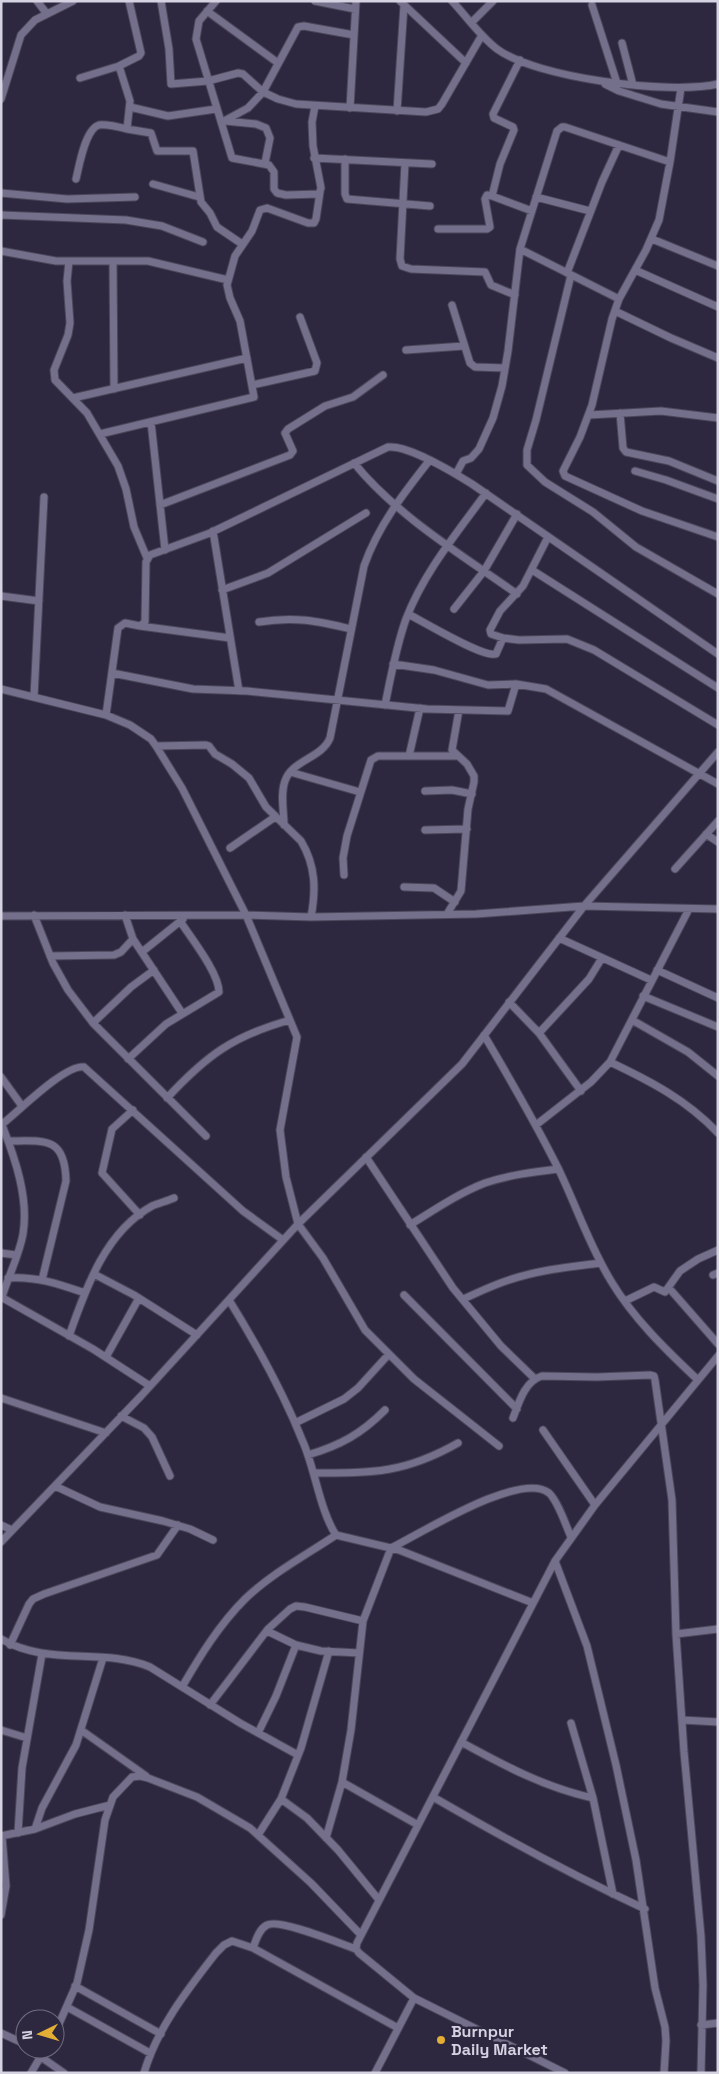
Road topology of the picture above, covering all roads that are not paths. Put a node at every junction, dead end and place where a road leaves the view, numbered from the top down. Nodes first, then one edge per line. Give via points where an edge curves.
1 (37, 1) edge
2 (73, 1) edge
3 (129, 1) edge
4 (161, 1) edge
5 (216, 1) edge
6 (315, 1) edge
7 (452, 1) edge
8 (493, 1) edge
9 (402, 3) edge
10 (355, 5) edge
11 (592, 5) dead end
12 (207, 11) junction
13 (47, 14) junction
14 (471, 23) junction
15 (354, 35) junction
16 (482, 35) junction
17 (622, 43) dead end
18 (520, 60) junction
19 (466, 62) junction
20 (278, 63) junction
21 (119, 66) junction
22 (80, 78) dead end
23 (208, 81) junction
24 (598, 81) junction
25 (617, 83) junction
26 (718, 84) edge
27 (633, 85) junction
28 (681, 88) junction
29 (263, 92) junction
30 (1, 98) edge
31 (314, 106) junction
32 (678, 106) junction
33 (130, 107) junction
34 (248, 108) junction
35 (350, 108) junction
36 (216, 109) junction
37 (397, 111) junction
38 (718, 112) edge
39 (222, 121) junction
40 (251, 123) junction
41 (127, 129) junction
42 (619, 145) junction
43 (314, 158) junction
44 (345, 159) junction
45 (670, 162) junction
46 (265, 163) junction
47 (405, 163) junction
48 (432, 164) dead end
49 (76, 179) dead end
50 (153, 184) dead end
51 (320, 192) junction
52 (1, 193) edge
53 (134, 196) dead end
54 (492, 196) junction
55 (199, 197) junction
56 (536, 197) junction
57 (402, 204) junction
58 (430, 206) dead end
59 (532, 210) junction
60 (590, 211) junction
61 (1, 215) edge
62 (438, 229) dead end
63 (652, 239) junction
64 (203, 242) dead end
65 (242, 244) junction
66 (520, 249) junction
67 (1, 251) edge
68 (718, 256) edge
69 (69, 261) junction
70 (112, 261) junction
71 (715, 265) edge
72 (635, 270) junction
73 (569, 274) junction
74 (228, 280) junction
75 (515, 295) junction
76 (619, 299) junction
77 (452, 304) dead end
78 (718, 307) edge
79 (615, 311) junction
80 (300, 317) dead end
81 (464, 346) junction
82 (406, 350) dead end
83 (247, 358) junction
84 (718, 358) edge
85 (505, 368) junction
86 (383, 375) dead end
87 (252, 384) junction
88 (114, 389) junction
89 (73, 398) junction
90 (620, 413) junction
91 (589, 415) junction
92 (718, 418) edge
93 (151, 422) junction
94 (100, 434) junction
95 (429, 461) junction
96 (354, 463) junction
97 (635, 471) dead end
98 (456, 474) junction
99 (718, 480) edge
100 (486, 493) junction
101 (44, 497) dead end
102 (718, 500) edge
103 (160, 505) junction
104 (395, 505) junction
105 (366, 513) dead end
106 (517, 514) junction
107 (213, 531) junction
108 (718, 536) edge
109 (548, 537) junction
110 (448, 546) junction
111 (165, 550) junction
112 (147, 558) junction
113 (484, 570) junction
114 (532, 570) junction
115 (222, 590) junction
116 (517, 594) junction
117 (718, 594) edge
118 (1, 596) edge
119 (39, 601) junction
120 (454, 609) dead end
121 (408, 614) junction
122 (259, 622) dead end
123 (140, 626) junction
124 (351, 629) junction
125 (230, 638) junction
126 (503, 638) junction
127 (718, 654) edge
128 (393, 664) junction
129 (112, 673) junction
130 (516, 684) junction
131 (718, 688) edge
132 (1, 689) edge
133 (239, 691) junction
134 (34, 697) junction
135 (337, 700) junction
136 (385, 705) junction
137 (420, 708) junction
138 (459, 710) junction
139 (106, 715) junction
140 (718, 725) edge
141 (156, 746) junction
142 (718, 752) edge
143 (409, 756) junction
144 (458, 756) junction
145 (290, 772) junction
146 (699, 773) junction
147 (718, 784) edge
148 (425, 791) dead end
149 (360, 792) junction
150 (472, 794) junction
151 (275, 817) junction
152 (718, 821) edge
153 (284, 826) junction
154 (467, 829) junction
155 (425, 830) dead end
156 (706, 834) junction
157 (718, 842) edge
158 (230, 848) dead end
159 (676, 869) dead end
160 (344, 875) dead end
161 (404, 887) dead end
162 (455, 902) junction
163 (584, 906) junction
164 (689, 909) junction
165 (718, 909) edge
166 (447, 914) junction
167 (34, 915) junction
168 (124, 915) junction
169 (187, 915) junction
170 (246, 915) junction
171 (1, 916) edge
172 (311, 917) junction
173 (180, 921) junction
174 (559, 938) junction
175 (133, 939) junction
176 (142, 952) junction
177 (50, 956) junction
178 (602, 958) junction
179 (154, 970) junction
180 (657, 970) junction
181 (652, 980) junction
182 (643, 996) junction
183 (718, 998) edge
184 (509, 1002) junction
185 (182, 1013) junction
186 (290, 1020) junction
187 (632, 1020) junction
188 (93, 1024) junction
189 (718, 1027) edge
190 (539, 1033) junction
191 (484, 1036) junction
192 (128, 1059) junction
193 (610, 1062) junction
194 (718, 1076) edge
195 (1, 1077) edge
196 (581, 1091) junction
197 (167, 1098) junction
198 (22, 1106) junction
199 (132, 1110) junction
200 (2, 1125) edge
201 (536, 1125) junction
202 (718, 1133) edge
203 (206, 1136) dead end
204 (8, 1141) junction
205 (366, 1157) junction
206 (558, 1169) junction
207 (174, 1198) dead end
208 (140, 1215) junction
209 (298, 1224) junction
210 (410, 1225) junction
211 (283, 1240) junction
212 (718, 1250) edge
213 (1, 1253) edge
214 (16, 1255) junction
215 (601, 1263) junction
216 (94, 1274) junction
217 (8, 1278) junction
218 (42, 1280) junction
219 (669, 1288) junction
220 (84, 1293) junction
221 (404, 1295) dead end
222 (2, 1297) edge
223 (139, 1298) junction
224 (463, 1299) junction
225 (228, 1300) junction
226 (625, 1301) junction
227 (197, 1335) junction
228 (69, 1336) junction
229 (718, 1344) edge
230 (389, 1354) junction
231 (718, 1356) edge
232 (106, 1357) junction
233 (534, 1378) junction
234 (698, 1380) junction
235 (150, 1386) junction
236 (1, 1398) edge
237 (517, 1409) junction
238 (385, 1410) dead end
239 (121, 1416) junction
240 (513, 1418) dead end
241 (295, 1423) junction
242 (663, 1423) junction
243 (543, 1430) dead end
244 (106, 1433) junction
245 (458, 1443) dead end
246 (499, 1446) dead end
247 (308, 1456) junction
248 (314, 1473) junction
249 (170, 1476) dead end
250 (55, 1486) junction
251 (595, 1505) junction
252 (1, 1525) edge
253 (178, 1525) junction
254 (12, 1530) junction
255 (336, 1535) junction
256 (571, 1537) junction
257 (213, 1540) dead end
258 (1, 1542) edge
259 (391, 1548) junction
260 (555, 1561) junction
261 (533, 1604) junction
262 (363, 1620) junction
263 (718, 1630) edge
264 (267, 1631) junction
265 (676, 1634) junction
266 (1, 1639) edge
267 (10, 1645) junction
268 (296, 1645) junction
269 (328, 1651) junction
270 (359, 1653) junction
271 (42, 1654) junction
272 (103, 1658) junction
273 (182, 1687) junction
274 (210, 1704) junction
275 (682, 1720) junction
276 (718, 1722) edge
277 (571, 1723) dead end
278 (1, 1730) edge
279 (81, 1730) junction
280 (258, 1733) junction
281 (27, 1738) junction
282 (461, 1742) junction
283 (298, 1755) junction
284 (148, 1778) junction
285 (342, 1782) junction
286 (433, 1797) junction
287 (593, 1798) junction
288 (281, 1799) junction
289 (110, 1805) junction
290 (418, 1825) junction
291 (35, 1829) junction
292 (18, 1833) junction
293 (2, 1836) edge
294 (258, 1836) junction
295 (326, 1838) junction
296 (613, 1894) junction
297 (380, 1900) junction
298 (645, 1908) junction
299 (1, 1915) edge
300 (361, 1935) junction
301 (252, 1948) junction
302 (356, 1949) junction
303 (75, 1986) junction
304 (414, 1998) junction
305 (67, 2007) junction
306 (65, 2011) edge
307 (718, 2023) edge
308 (701, 2025) junction
309 (398, 2028) junction
310 (1, 2032) edge
311 (161, 2034) junction
312 (15, 2039) edge
313 (150, 2053) junction
314 (39, 2059) edge
315 (49, 2059) edge
316 (31, 2073) edge
317 (64, 2073) edge
318 (144, 2073) edge
319 (375, 2073) edge
320 (565, 2073) edge
321 (664, 2073) edge
322 (701, 2073) edge

1 - 13 street
2 - 13 street
3 - 21 street via 141,53
4 - 23 street via 169,49 170,83
5 - 12 street
6 - 10 street
7 - 14 street
8 - 14 street
9 - 19 street
9 - 37 street
10 - 15 street
11 - 25 street
12 - 20 street
12 - 23 street via 199,21 196,39
13 - 30 street via 35,20 22,35
14 - 16 street
15 - 20 street via 301,26 296,29
15 - 35 street
16 - 18 street via 498,50
16 - 19 street
17 - 27 street
18 - 24 street
18 - 54 street via 493,114 494,118 514,130 500,164
19 - 37 street via 438,109
20 - 29 street
21 - 22 street
21 - 33 street
23 - 29 street via 238,73
23 - 36 street
24 - 25 street
24 - 32 street via 639,98
25 - 27 street
26 - 28 street
27 - 28 street
28 - 32 street
29 - 31 street via 278,99
29 - 34 street
31 - 35 street
31 - 43 street
32 - 38 street
32 - 45 street
33 - 36 street via 168,116
33 - 41 street
34 - 39 street
34 - 40 street
35 - 37 street
36 - 39 street
39 - 40 street
39 - 46 street via 232,158
40 - 46 street via 262,125 269,133
41 - 49 street via 102,125 93,128 87,138
41 - 55 street via 151,133 157,152 193,150
42 - 45 street
42 - 56 street via 565,127 559,128
42 - 60 street
43 - 44 street
43 - 51 street
44 - 47 street
44 - 57 street via 347,199
45 - 63 street
46 - 51 street via 273,168 273,186 277,193 317,195
47 - 48 street
47 - 57 street
50 - 55 street
51 - 65 street via 314,223 263,208
52 - 53 street via 67,199
54 - 59 street
54 - 62 street via 487,195 485,199 489,228
55 - 65 street via 214,224
56 - 59 street
56 - 60 street
57 - 58 street
57 - 75 street via 402,266 485,272 491,285
59 - 66 street
60 - 73 street
61 - 64 street via 126,220 162,226
63 - 71 street
63 - 72 street
65 - 74 street
66 - 73 street
66 - 75 street
67 - 69 street
68 - 71 street
69 - 70 street
69 - 89 street via 70,323 54,375 58,384
70 - 74 street via 148,261
70 - 88 street
72 - 76 street
72 - 78 street
73 - 76 street
73 - 117 street via 527,450 527,465 544,482 593,512 636,547
74 - 83 street via 227,292 240,321
75 - 85 street
76 - 79 street
77 - 81 street
79 - 84 street
79 - 91 street
80 - 87 street via 317,363 314,371
81 - 82 street
81 - 85 street via 472,365
83 - 87 street
83 - 88 street
85 - 98 street via 486,437 473,457 463,461
86 - 103 street via 353,397 325,406 288,429 285,433 293,449 290,455
87 - 93 street via 252,398
88 - 89 street
89 - 94 street
90 - 91 street
90 - 92 street via 661,411
90 - 99 street via 626,452 669,461
91 - 108 street via 564,469 565,476 642,511
93 - 94 street
93 - 103 street
94 - 112 street via 122,476 134,527
95 - 96 street via 392,446
95 - 98 street
95 - 104 street
96 - 104 street
96 - 107 street
97 - 102 street
98 - 100 street
100 - 106 street
100 - 110 street
101 - 119 street
103 - 111 street
104 - 110 street
104 - 124 street via 372,544 364,566
105 - 115 street via 268,573
106 - 109 street
106 - 113 street
107 - 111 street
107 - 115 street
109 - 114 street
109 - 127 street
110 - 113 street
110 - 121 street via 429,572
111 - 112 street
112 - 123 street via 146,616
113 - 116 street
113 - 120 street
114 - 116 street
114 - 131 street
115 - 125 street
116 - 126 street via 500,611 490,630 491,634
118 - 119 street
119 - 134 street
121 - 126 street via 489,654 496,654
121 - 128 street
122 - 124 street via 298,618
123 - 125 street
123 - 129 street via 125,623 118,628
124 - 135 street
125 - 133 street
126 - 140 street via 567,639 580,643
128 - 130 street via 427,668 488,685
128 - 136 street
129 - 133 street via 193,689
129 - 139 street
130 - 138 street via 508,711
130 - 146 street via 546,689
132 - 134 street
133 - 135 street
134 - 139 street
135 - 136 street
135 - 145 street via 327,745
136 - 137 street
137 - 138 street
137 - 143 street
138 - 144 street via 452,748
139 - 141 street via 130,725
141 - 151 street via 210,746 215,754 249,778
141 - 170 street via 182,788
142 - 146 street
143 - 144 street
143 - 149 street via 374,757
144 - 150 street via 474,776
145 - 149 street
145 - 153 street via 283,788
146 - 147 street
146 - 163 street
148 - 150 street via 452,790
149 - 160 street via 344,848
150 - 154 street
151 - 153 street
151 - 158 street
152 - 156 street
153 - 172 street via 301,841 312,864 315,895
154 - 155 street
154 - 162 street via 462,883
156 - 157 street
156 - 159 street
161 - 162 street via 434,888
162 - 166 street
163 - 164 street
163 - 166 street
163 - 174 street
164 - 165 street
164 - 180 street
166 - 172 street
167 - 168 street
167 - 171 street
167 - 177 street
168 - 169 street
168 - 175 street
169 - 170 street
169 - 173 street
170 - 172 street
170 - 186 street
173 - 176 street
173 - 185 street via 220,990
174 - 178 street
174 - 184 street
175 - 176 street
175 - 177 street via 114,955
176 - 179 street
177 - 188 street via 68,990
178 - 181 street
178 - 190 street via 589,979
179 - 185 street
179 - 188 street via 125,992
180 - 181 street
180 - 183 street
181 - 182 street
182 - 187 street
182 - 189 street
184 - 190 street
184 - 191 street
185 - 192 street
186 - 197 street via 226,1045 203,1061
186 - 209 street via 297,1038 280,1130 286,1177
187 - 193 street
187 - 194 street via 688,1052
188 - 192 street
190 - 196 street
191 - 201 street
191 - 205 street via 462,1064
192 - 197 street
193 - 196 street
193 - 202 street via 668,1091 702,1116
195 - 198 street
196 - 201 street
197 - 203 street
198 - 199 street via 80,1066
198 - 200 street
199 - 208 street via 112,1128 102,1173
199 - 211 street via 244,1211
200 - 204 street
201 - 206 street
204 - 214 street via 22,1194 23,1234
204 - 218 street via 53,1144 62,1154 66,1181
205 - 209 street
205 - 210 street
206 - 210 street via 515,1175 484,1184 446,1202
206 - 215 street
207 - 208 street via 152,1206
208 - 216 street via 125,1227
209 - 211 street
209 - 230 street via 323,1258 365,1330
210 - 224 street
211 - 225 street
212 - 219 street via 687,1266 674,1277
213 - 214 street
214 - 217 street
215 - 224 street via 552,1269 514,1279
215 - 226 street
216 - 220 street
216 - 223 street
217 - 218 street
217 - 222 street
218 - 220 street
219 - 226 street via 664,1292 652,1288
219 - 229 street
220 - 228 street
221 - 237 street
222 - 228 street
223 - 227 street
223 - 232 street
224 - 233 street via 501,1346
225 - 227 street
225 - 241 street via 254,1339
226 - 234 street via 662,1346
227 - 235 street
228 - 232 street
230 - 241 street via 344,1399
230 - 246 street via 414,1379
231 - 234 street
232 - 235 street
233 - 237 street
233 - 242 street via 654,1376
234 - 242 street
235 - 239 street
236 - 244 street
237 - 240 street
238 - 247 street via 352,1438
239 - 244 street
239 - 249 street via 144,1428 152,1437
241 - 247 street
242 - 251 street
242 - 265 street via 672,1500
243 - 251 street
244 - 250 street
245 - 248 street via 409,1466 380,1472
247 - 248 street
248 - 255 street
250 - 253 street via 100,1507
250 - 254 street
251 - 256 street
252 - 254 street
253 - 257 street
253 - 267 street via 157,1555 34,1600 29,1604
254 - 258 street
255 - 259 street
255 - 273 street via 246,1598 204,1650
256 - 259 street via 550,1494 534,1488 487,1498
256 - 260 street
259 - 261 street
259 - 262 street
260 - 261 street
260 - 298 street via 587,1646 616,1765
261 - 282 street
262 - 264 street via 296,1606
262 - 270 street
263 - 265 street
264 - 268 street
264 - 274 street
265 - 275 street
266 - 267 street
267 - 271 street
268 - 269 street
268 - 280 street
269 - 270 street
269 - 283 street
270 - 285 street
271 - 272 street
271 - 281 street
272 - 273 street via 139,1662
272 - 279 street
273 - 274 street
274 - 280 street
275 - 276 street
275 - 308 street via 701,1936
277 - 287 street
278 - 281 street
279 - 284 street
279 - 291 street via 42,1808
280 - 283 street
281 - 292 street
282 - 286 street
282 - 287 street via 548,1784
283 - 288 street
284 - 289 street via 132,1777 113,1797
284 - 294 street via 197,1797
285 - 290 street
285 - 295 street
286 - 290 street
286 - 296 street via 505,1839
287 - 296 street
288 - 294 street
288 - 295 street via 307,1818
289 - 291 street
289 - 303 street via 89,1930
290 - 297 street
291 - 292 street
292 - 293 street
293 - 299 street via 6,1886
294 - 300 street via 311,1882
295 - 297 street
296 - 298 street
297 - 300 street
298 - 321 street via 655,1988 665,2027
300 - 302 street
301 - 302 street via 261,1930 267,1924 275,1923
301 - 309 street
301 - 311 street via 237,1942 224,1945 177,2006
302 - 304 street
303 - 305 street
303 - 311 street
304 - 309 street
304 - 320 street
305 - 306 street
305 - 313 street
307 - 308 street
308 - 322 street
309 - 319 street
310 - 312 street
311 - 313 street
313 - 318 street
314 - 316 street
315 - 317 street

